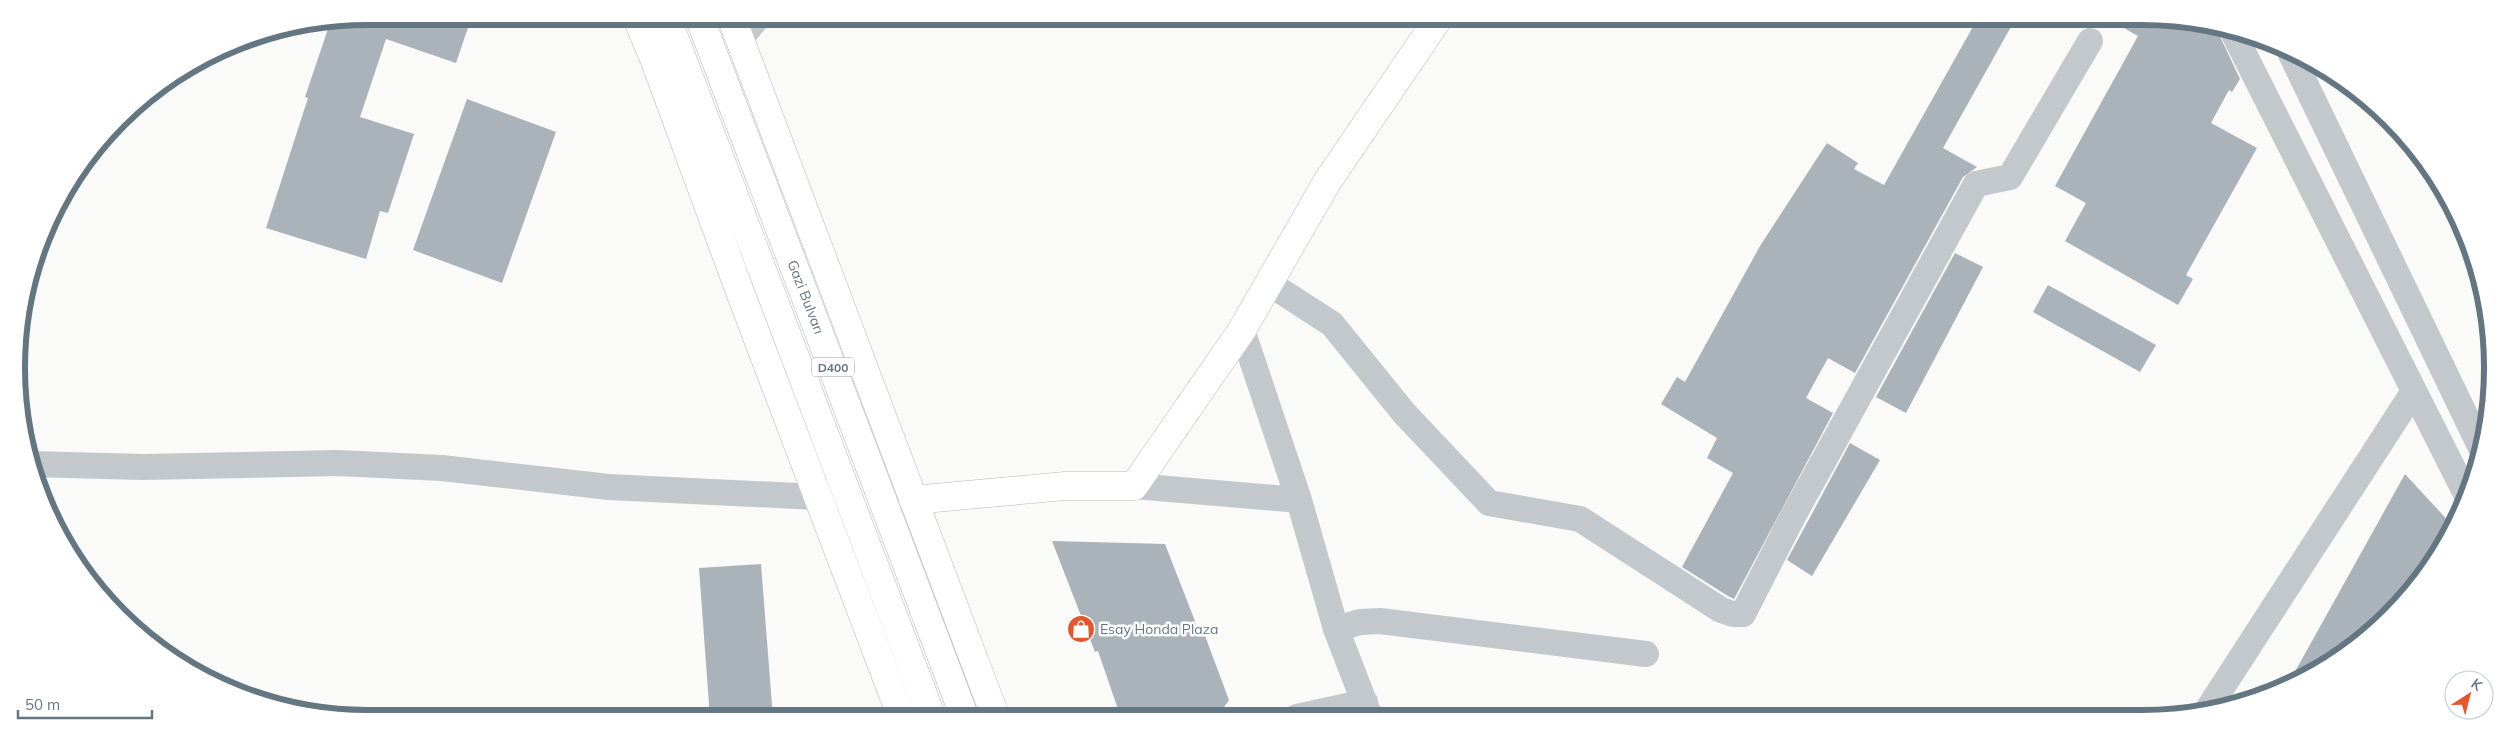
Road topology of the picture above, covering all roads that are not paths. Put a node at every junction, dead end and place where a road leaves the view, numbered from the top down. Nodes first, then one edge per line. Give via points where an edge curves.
1 (640, 25) edge
2 (669, 25) edge
3 (702, 25) edge
4 (1434, 25) edge
5 (736, 28) edge
6 (2236, 39) edge
7 (2090, 41) dead end
8 (2294, 61) edge
9 (1270, 284) junction
10 (1242, 330) junction
11 (2414, 391) junction
12 (2476, 438) edge
13 (39, 464) edge
14 (1134, 486) junction
15 (2463, 487) edge
16 (845, 488) junction
17 (817, 497) junction
18 (913, 500) junction
19 (1299, 500) junction
20 (1336, 629) junction
21 (1646, 654) dead end
22 (2213, 702) edge
23 (899, 710) edge
24 (929, 710) edge
25 (962, 710) edge
26 (993, 710) edge
27 (1367, 710) edge

1 - 17 main road
2 - 16 main road, D400
3 - 25 main road, Gazi Bulvarı / D400
4 - 9 main road via 1327,182
5 - 18 main road
6 - 11 street
7 - 9 street via 2010,177 1976,184 1792,518 1743,614 1721,610 1580,519 1489,503 1404,413 1332,324
8 - 12 street
9 - 10 main road
10 - 14 main road
10 - 19 street
11 - 15 street
11 - 22 street
13 - 17 street via 144,468 338,463 442,468 609,486
14 - 18 main road via 1065,486
14 - 19 street
16 - 17 street
16 - 24 main road, D400
17 - 23 main road
18 - 26 main road
19 - 20 street
20 - 21 street via 1360,622 1380,621
20 - 27 street

